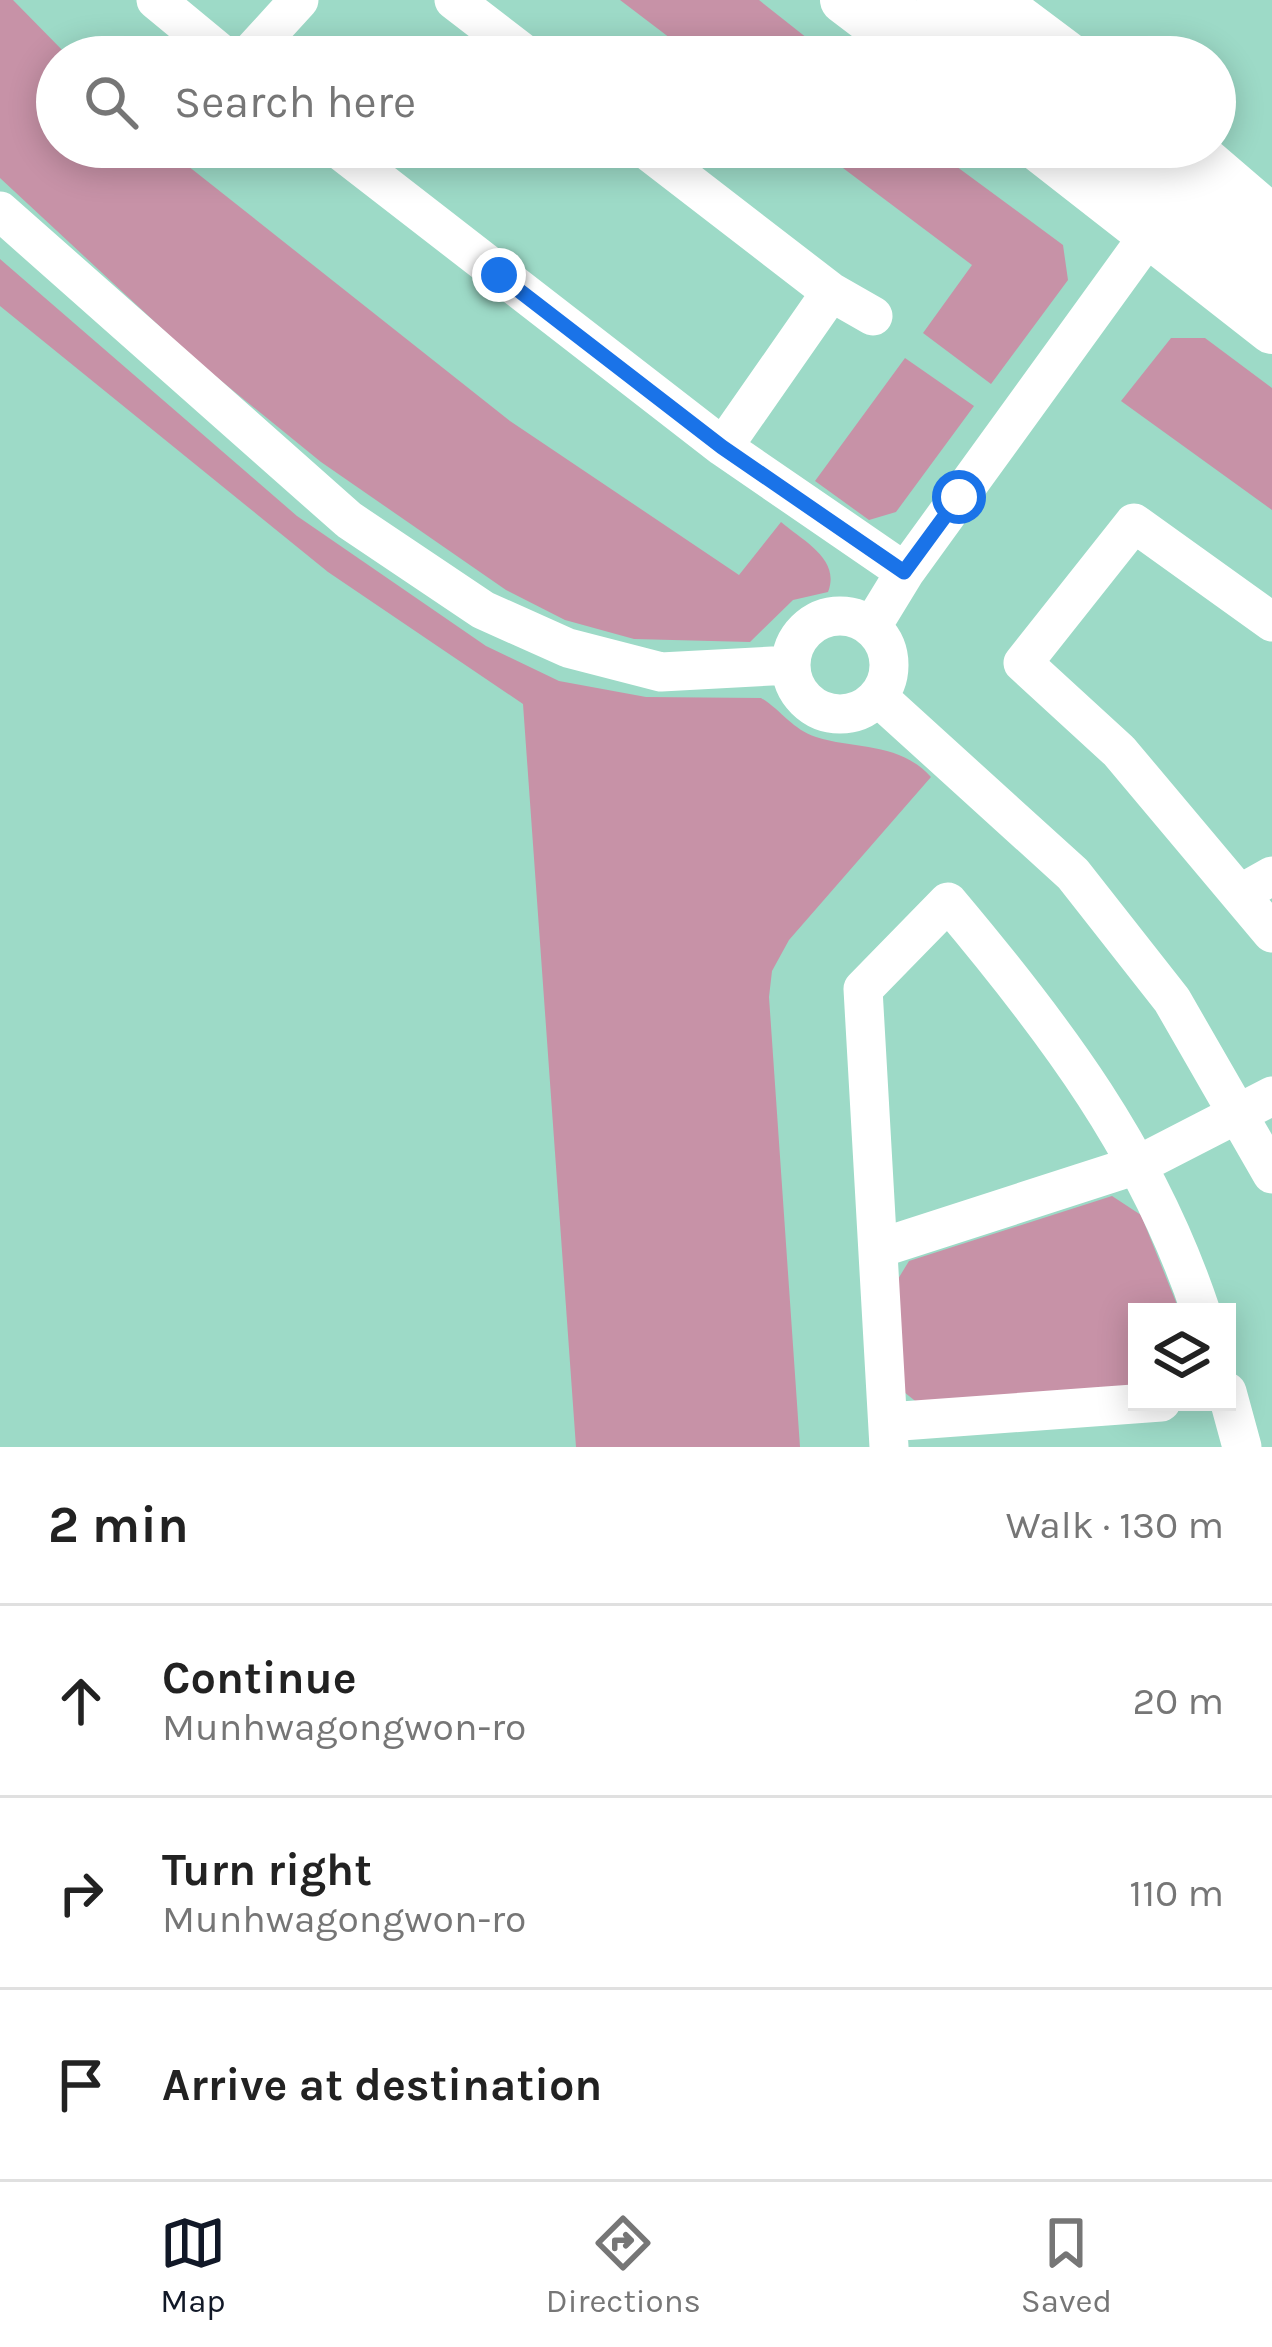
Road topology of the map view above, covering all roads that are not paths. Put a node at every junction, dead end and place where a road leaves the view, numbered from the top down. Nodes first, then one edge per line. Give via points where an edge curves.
1 (156, 0) edge
2 (298, 0) edge
3 (454, 0) edge
4 (844, 0) edge
5 (883, 0) edge
6 (936, 0) edge
7 (993, 0) edge
8 (200, 36) edge
9 (266, 36) edge
10 (501, 36) edge
11 (892, 36) edge
12 (932, 36) edge
13 (985, 36) edge
14 (1041, 36) edge
15 (363, 168) edge
16 (670, 168) edge
17 (1113, 168) edge
18 (1133, 168) edge
19 (1180, 187) edge
20 (0, 212) edge
21 (1272, 220) edge
22 (1272, 249) edge
23 (1272, 289) edge
24 (831, 292) junction
25 (873, 316) dead end
26 (1272, 330) edge
27 (722, 447) junction
28 (904, 572) junction
29 (1272, 622) edge
30 (872, 626) junction
31 (791, 665) junction
32 (878, 698) junction
33 (1256, 885) edge
34 (1272, 933) edge
35 (1256, 1105) edge
36 (1140, 1163) junction
37 (1272, 1174) edge
38 (880, 1248) junction
39 (1197, 1303) edge
40 (1128, 1406) edge
41 (1232, 1411) edge
42 (889, 1435) edge
43 (1242, 1447) edge

1 - 8 street
2 - 9 street
3 - 10 street
4 - 11 main road
5 - 12 street
6 - 13 street
7 - 14 main road
15 - 27 street
16 - 24 street
17 - 19 main road
18 - 19 street
19 - 21 main road
19 - 22 street
19 - 23 street
19 - 26 main road
19 - 28 street
20 - 31 street via 350,520 484,610 568,648 661,672
24 - 25 street
24 - 27 street
27 - 28 street
28 - 30 street
29 - 33 street via 1134,523 1023,663
30 - 31 street via 856,617 823,618 796,640
30 - 32 street via 889,654
31 - 32 street via 797,690 821,711 852,713
32 - 35 street via 1073,874
33 - 34 street
35 - 36 street
35 - 37 street
36 - 38 street
36 - 38 street via 1050,1024 948,902 863,989
36 - 39 street
38 - 42 street
40 - 42 street
41 - 43 street

